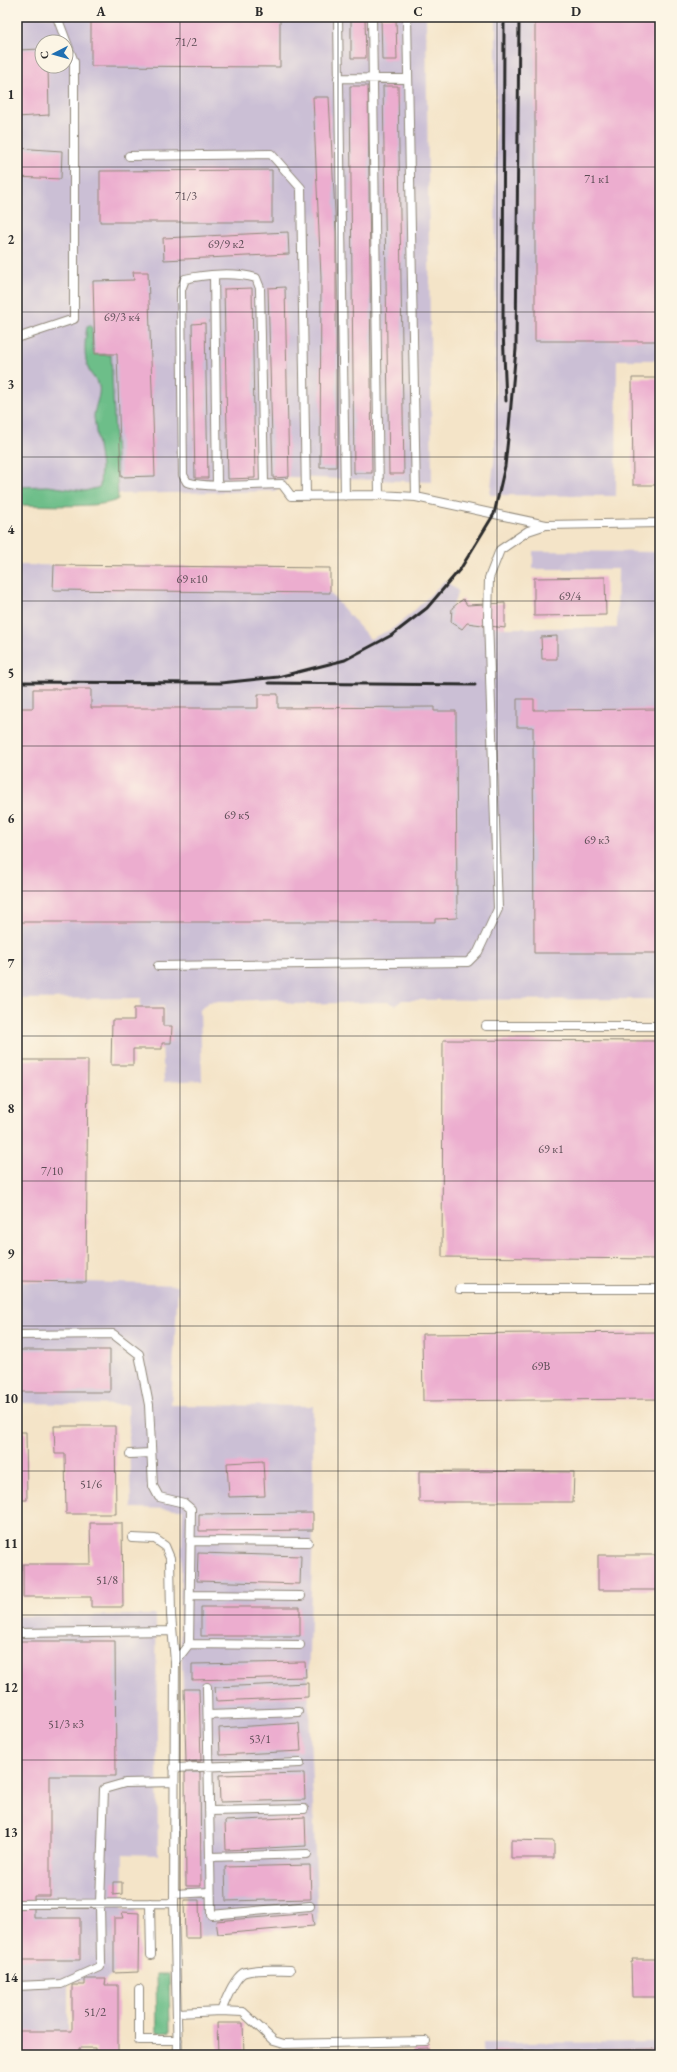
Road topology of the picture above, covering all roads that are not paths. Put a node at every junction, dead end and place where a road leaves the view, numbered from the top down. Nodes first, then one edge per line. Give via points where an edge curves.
1 (57, 17) edge
2 (338, 17) edge
3 (372, 17) edge
4 (407, 17) edge
5 (338, 78) junction
6 (408, 78) junction
7 (373, 79) junction
8 (128, 156) dead end
9 (214, 276) junction
10 (17, 338) edge
11 (217, 484) junction
12 (264, 484) junction
13 (379, 495) junction
14 (306, 496) junction
15 (345, 496) junction
16 (416, 497) junction
17 (660, 523) edge
18 (546, 525) junction
19 (158, 966) dead end
20 (486, 1026) dead end
21 (660, 1026) edge
22 (459, 1289) dead end
23 (660, 1289) edge
24 (17, 1335) edge
25 (151, 1453) junction
26 (130, 1454) dead end
27 (132, 1538) dead end
28 (190, 1541) junction
29 (308, 1542) dead end
30 (190, 1595) junction
31 (301, 1596) dead end
32 (172, 1631) junction
33 (17, 1633) edge
34 (189, 1644) junction
35 (300, 1645) dead end
36 (174, 1662) junction
37 (207, 1687) dead end
38 (298, 1712) dead end
39 (208, 1715) junction
40 (300, 1763) dead end
41 (208, 1767) junction
42 (174, 1768) junction
43 (174, 1782) junction
44 (304, 1809) dead end
45 (209, 1811) junction
46 (307, 1854) dead end
47 (210, 1857) junction
48 (210, 1892) junction
49 (174, 1894) junction
50 (150, 1903) junction
51 (174, 1903) junction
52 (17, 1904) edge
53 (100, 1904) junction
54 (310, 1906) dead end
55 (151, 1955) dead end
56 (290, 1970) dead end
57 (17, 1986) edge
58 (139, 1989) dead end
59 (221, 2011) junction
60 (177, 2013) junction
61 (178, 2040) junction
62 (426, 2041) dead end
63 (178, 2055) edge

1 - 10 lane via 74,62 74,319
2 - 5 lane
3 - 7 lane
4 - 6 lane
5 - 7 lane
5 - 15 lane
6 - 7 lane
6 - 16 lane
7 - 13 lane
8 - 14 lane via 271,154 301,188
9 - 11 lane
9 - 11 lane via 185,278 181,290 183,475 187,482 194,484
9 - 12 lane via 246,275 256,278 260,288
11 - 12 lane
12 - 14 lane via 282,484 290,496
13 - 15 lane
13 - 16 lane
14 - 15 lane
16 - 18 lane
17 - 18 lane
18 - 19 lane via 528,531 500,550 489,578 488,626 498,909 478,952 468,962
20 - 21 lane
22 - 23 lane
24 - 25 lane via 113,1334 139,1354 149,1405
25 - 26 lane
25 - 28 lane via 153,1486 159,1497 184,1504 191,1509
27 - 32 lane via 155,1539 165,1546 170,1558
28 - 29 lane
28 - 30 lane
30 - 31 lane
30 - 34 lane
32 - 33 lane
32 - 36 lane
34 - 35 lane
34 - 36 lane
36 - 42 lane
37 - 39 lane
38 - 39 lane
39 - 41 lane
40 - 41 lane
41 - 42 lane
41 - 45 lane
42 - 43 lane
43 - 49 lane
43 - 53 lane via 125,1783 104,1789
44 - 45 lane
45 - 47 lane
46 - 47 lane
47 - 48 lane
48 - 49 lane
48 - 54 lane via 211,1915
49 - 51 lane
50 - 51 lane
50 - 53 lane
50 - 55 lane
51 - 60 lane
52 - 53 lane
53 - 57 lane via 99,1967 61,1984
56 - 59 lane via 254,1971 243,1974
58 - 61 lane via 139,2040
59 - 60 lane
59 - 62 lane via 243,2012 274,2041 284,2044
60 - 61 lane
61 - 63 lane

